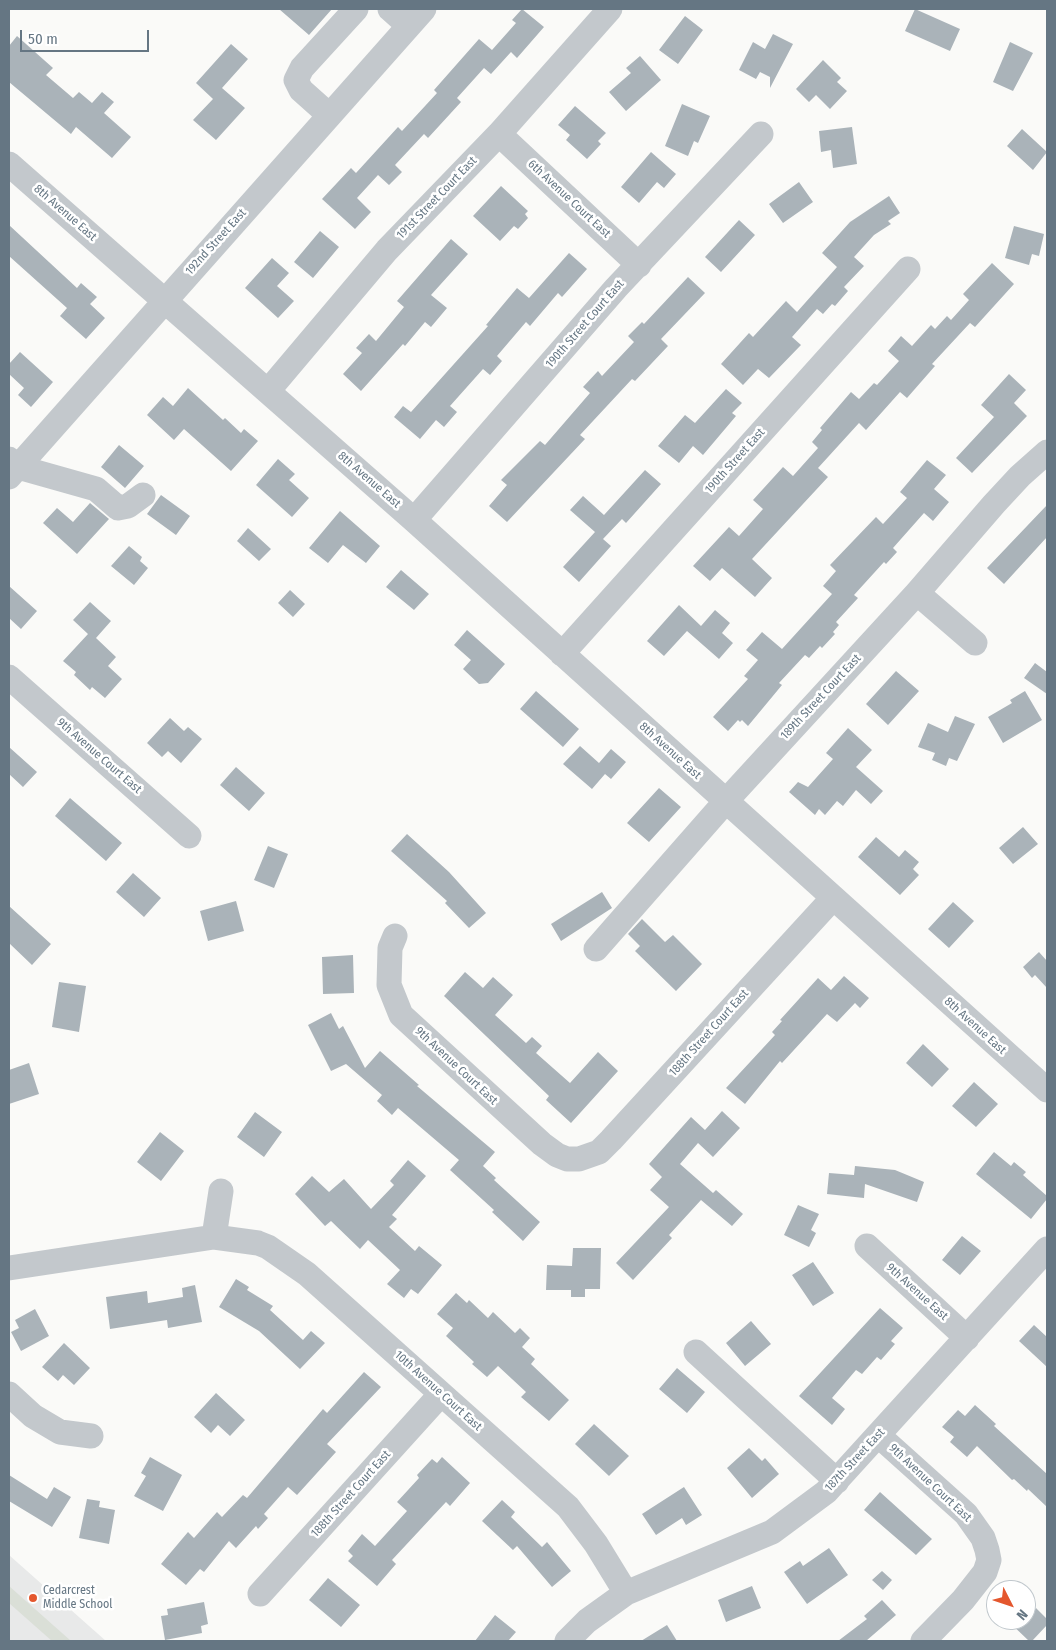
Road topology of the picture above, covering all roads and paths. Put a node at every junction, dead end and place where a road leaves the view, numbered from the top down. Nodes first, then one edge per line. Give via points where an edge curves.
1 (356, 9) edge
2 (390, 9) edge
3 (610, 9) edge
4 (417, 17) edge
5 (329, 115) junction
6 (499, 134) junction
7 (761, 134) dead end
8 (9, 164) edge
9 (639, 265) junction
10 (908, 269) dead end
11 (164, 300) junction
12 (268, 391) junction
13 (1047, 452) edge
14 (12, 468) edge
15 (143, 495) dead end
16 (414, 520) junction
17 (917, 593) junction
18 (975, 643) dead end
19 (562, 654) junction
20 (9, 676) edge
21 (726, 801) junction
22 (189, 836) dead end
23 (833, 898) junction
24 (395, 936) dead end
25 (596, 949) dead end
26 (1047, 1090) edge
27 (579, 1159) joint
28 (221, 1190) dead end
29 (214, 1238) junction
30 (867, 1246) dead end
31 (1042, 1264) edge
32 (9, 1268) edge
33 (967, 1338) junction
34 (696, 1352) dead end
35 (9, 1394) edge
36 (441, 1394) junction
37 (878, 1435) junction
38 (91, 1436) dead end
39 (837, 1481) junction
40 (626, 1593) junction
41 (260, 1594) dead end
42 (567, 1641) edge
43 (923, 1641) edge

1 - 5 street via 302,68 296,80 301,90
2 - 4 street
3 - 6 street, 191st Street Court East
4 - 5 street, 192nd Street East
5 - 11 street, 192nd Street East
6 - 9 street, 6th Avenue Court East
6 - 12 street, 191st Street Court East via 387,250
7 - 9 street, 190th Street Court East
8 - 11 street, 8th Avenue East
9 - 16 street, 190th Street Court East
10 - 19 street, 190th Street East
11 - 12 street, 8th Avenue East
11 - 14 street, 192nd Street East
12 - 16 street, 8th Avenue East
13 - 17 street, 189th Street Court East via 1014,483
14 - 15 street via 96,489 118,508 128,506
16 - 19 street, 8th Avenue East
17 - 18 street
17 - 21 street, 189th Street Court East
19 - 21 street, 8th Avenue East
20 - 22 street, 9th Avenue Court East
21 - 23 street, 8th Avenue East
21 - 25 street
23 - 26 street, 8th Avenue East
23 - 27 street, 188th Street Court East via 611,1140 599,1152
24 - 27 street, 9th Avenue Court East via 390,948 390,985 401,1015 542,1144 557,1155
28 - 29 street
29 - 32 street, 10th Avenue Court East
29 - 36 street, 10th Avenue Court East via 268,1247 307,1274
30 - 33 street, 9th Avenue East
31 - 33 street, 187th Street East
33 - 37 street, 187th Street East
34 - 39 street
35 - 38 street via 33,1416 60,1432
36 - 40 street, 10th Avenue Court East via 568,1507 596,1544
36 - 41 street, 188th Street Court East
37 - 39 street, 187th Street East
37 - 43 street, 9th Avenue Court East via 966,1514 984,1538 989,1560 985,1572 963,1600
39 - 40 street, 187th Street East via 772,1532
40 - 42 street, 187th Street East via 587,1621

